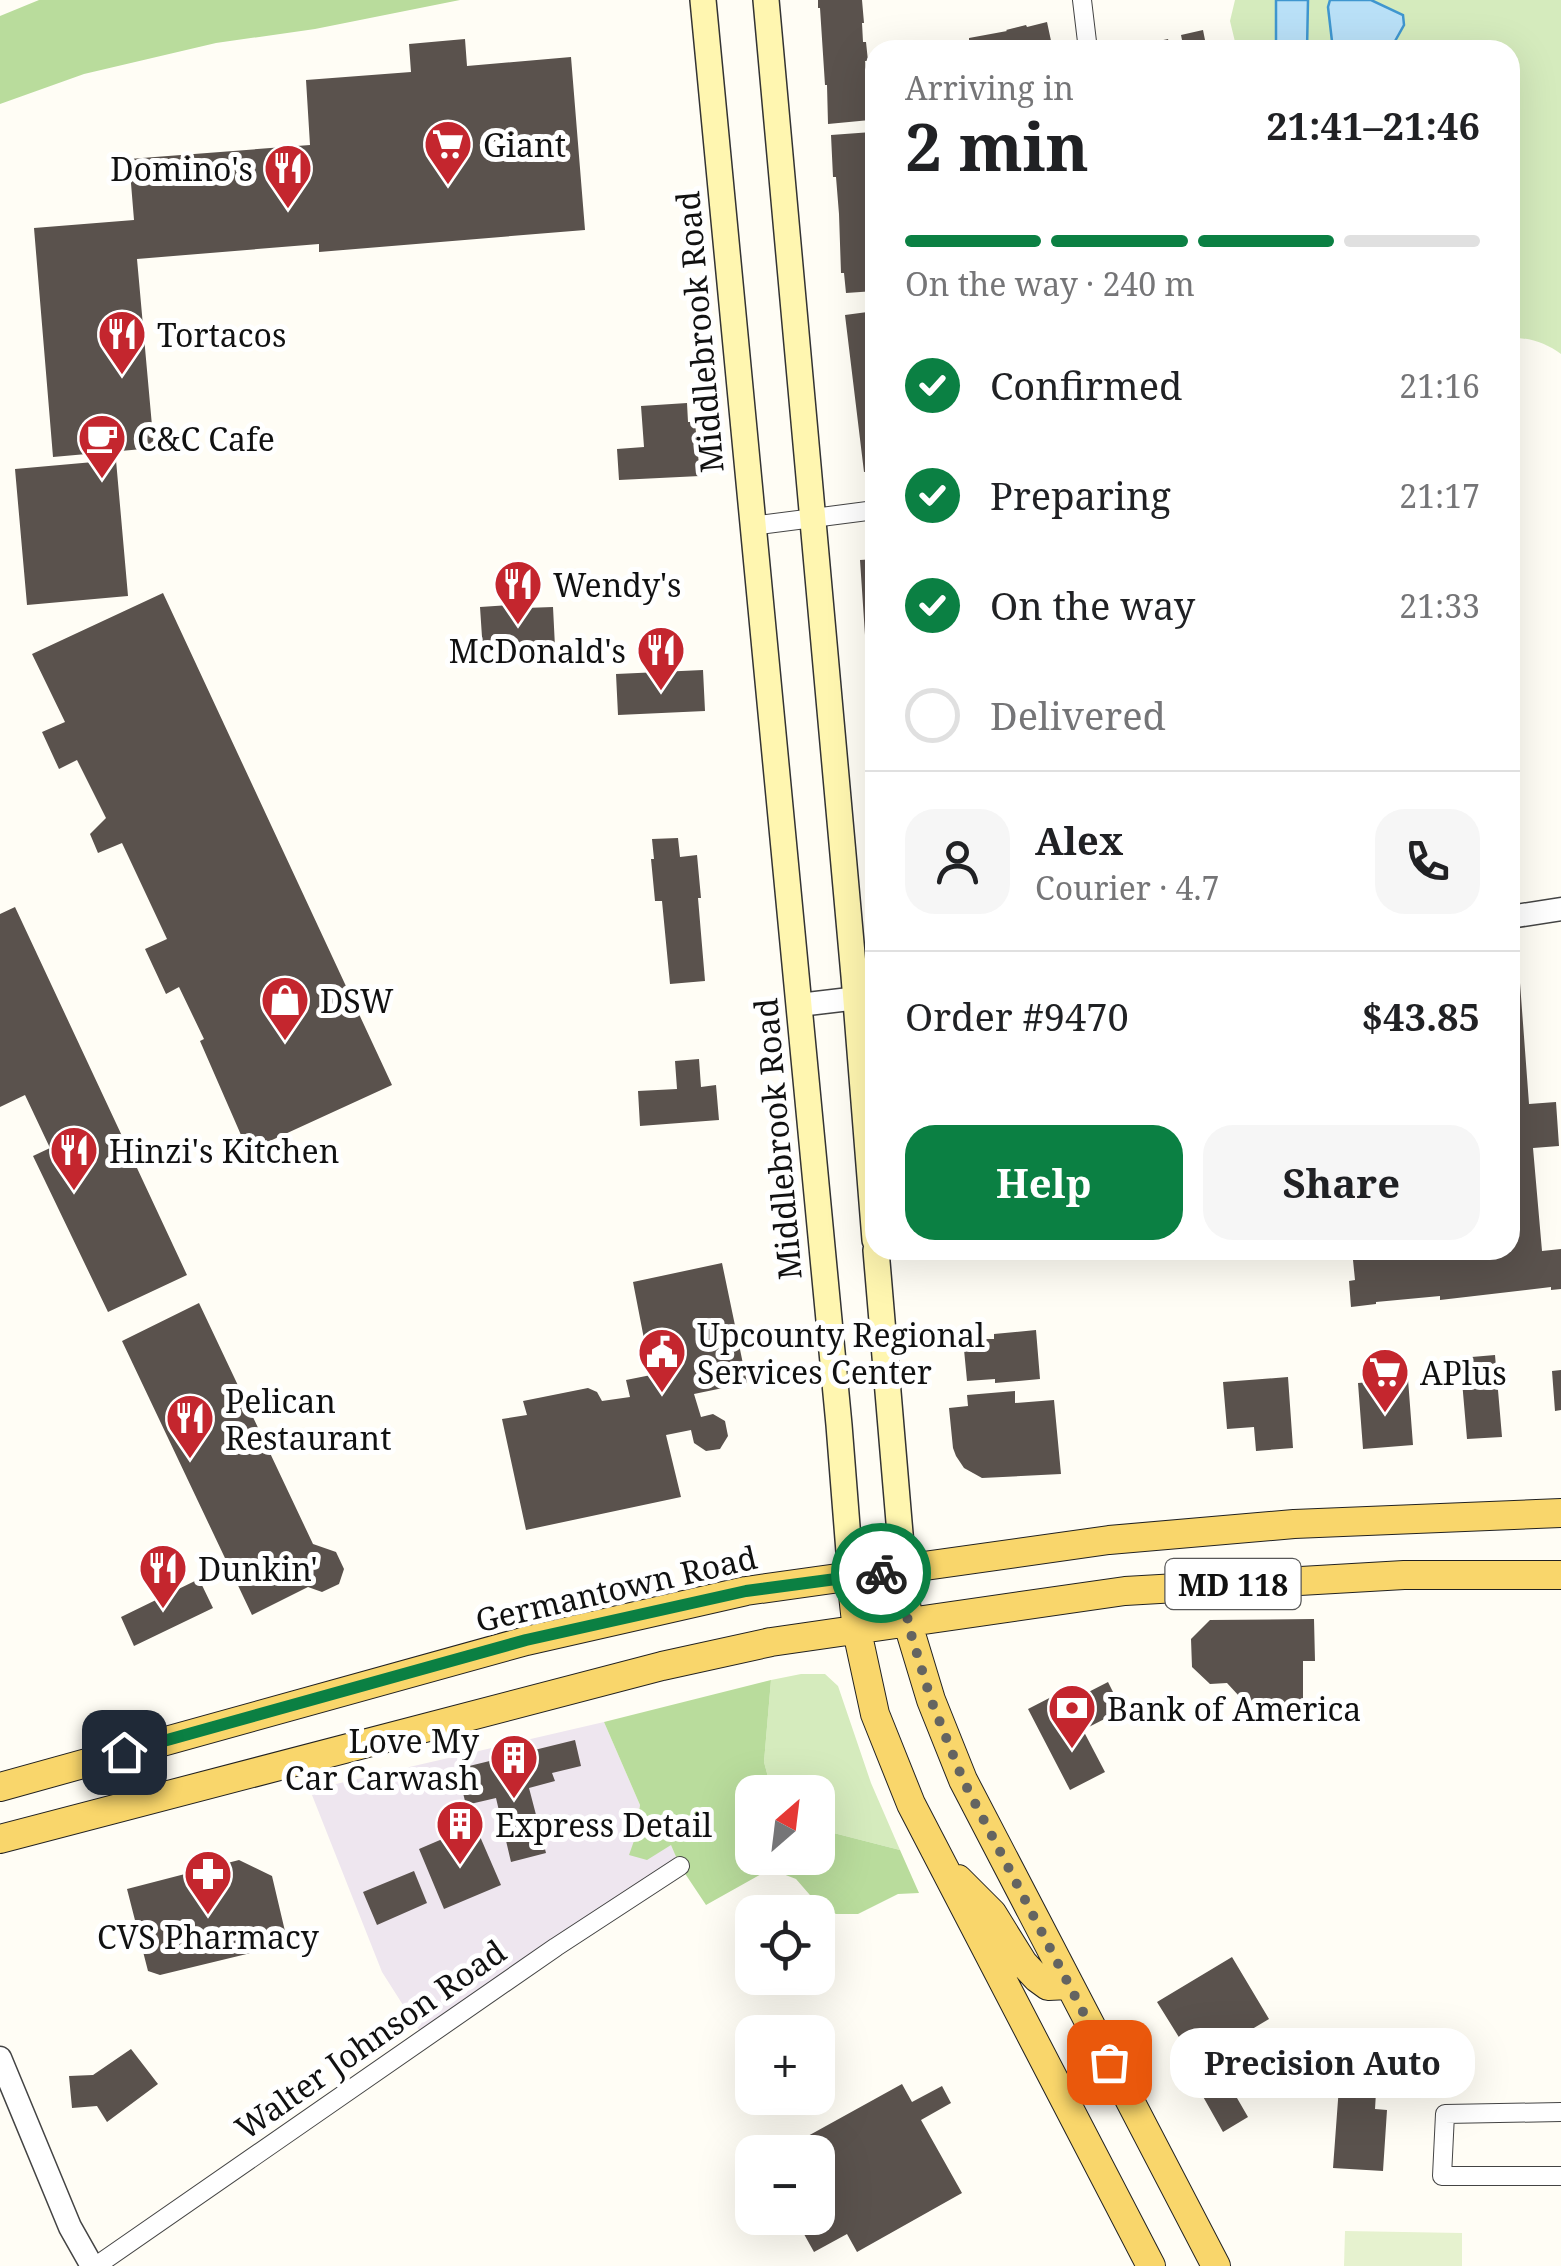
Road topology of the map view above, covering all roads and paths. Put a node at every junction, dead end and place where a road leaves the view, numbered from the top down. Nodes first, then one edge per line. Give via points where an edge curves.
1 (703, 0) edge
2 (766, 0) edge
3 (1082, 0) edge
4 (1087, 40) edge
5 (865, 511) edge
6 (813, 518) junction
7 (752, 526) junction
8 (1561, 909) edge
9 (1520, 915) edge
10 (865, 988) edge
11 (865, 997) edge
12 (799, 1005) junction
13 (877, 1260) edge
14 (1561, 1512) edge
15 (903, 1569) junction
16 (1561, 1576) edge
17 (851, 1577) junction
18 (908, 1624) junction
19 (857, 1631) junction
20 (0, 1787) edge
21 (0, 1839) edge
22 (942, 1865) junction
23 (680, 1866) dead end
24 (1069, 1985) junction
25 (2, 2069) edge
26 (1561, 2112) edge
27 (1561, 2176) edge
28 (94, 2266) edge
29 (1151, 2266) edge
30 (1216, 2266) edge

1 - 7 main road, Middlebrook Road
2 - 6 main road
3 - 4 street
5 - 6 street
6 - 7 street
6 - 10 main road
7 - 12 main road, Middlebrook Road
8 - 9 street
11 - 12 street
12 - 17 main road, Middlebrook Road
13 - 15 main road
14 - 15 main road, Germantown Road / MD 118 via 1146,1536
15 - 17 main road, Germantown Road / MD 118
15 - 18 main road
16 - 18 main road, MD 118 via 1404,1575 1145,1590
17 - 19 main road, Middlebrook Road
17 - 20 main road, Germantown Road / MD 118 via 746,1591 526,1640
18 - 19 main road, MD 118
18 - 24 main road via 963,1780
19 - 21 main road, MD 118 via 662,1666
19 - 22 main road, Middlebrook Road via 875,1714
22 - 24 main road via 992,1912 1037,1978 1048,1986
22 - 29 main road, Middlebrook Road
23 - 28 street, Walter Johnson Road
24 - 30 main road
25 - 28 street via 70,2227
26 - 27 street via 1445,2114 1442,2176

